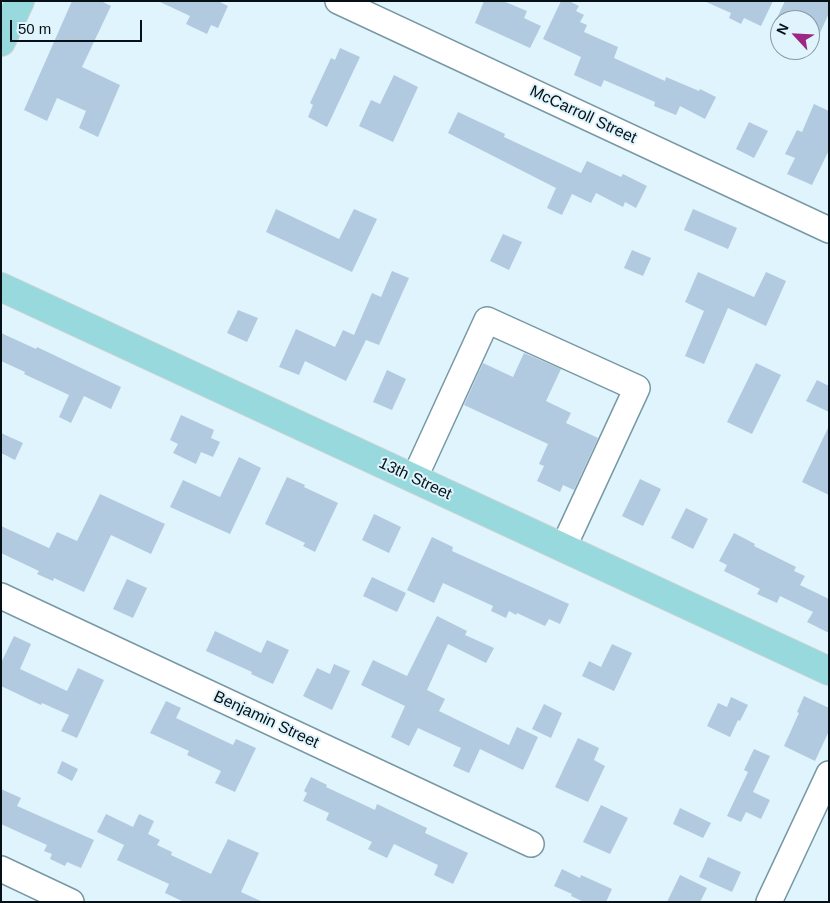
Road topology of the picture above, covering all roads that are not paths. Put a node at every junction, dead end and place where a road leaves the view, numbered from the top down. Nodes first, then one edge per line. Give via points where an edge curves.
1 (20, 1) edge
2 (338, 1) edge
3 (1, 42) edge
4 (829, 230) edge
5 (1, 287) edge
6 (414, 479) junction
7 (563, 548) junction
8 (1, 596) edge
9 (829, 671) edge
10 (829, 774) edge
11 (820, 813) edge
12 (531, 844) dead end
13 (1, 869) edge
14 (71, 902) edge
15 (769, 902) edge

1 - 3 main road
2 - 4 street, McCarroll Street
5 - 6 main road, 13th Street
6 - 7 main road, 13th Street
6 - 7 street via 488,320 637,388
7 - 9 main road, 13th Street
8 - 12 street, Benjamin Street
10 - 11 street
11 - 15 street
13 - 14 street

